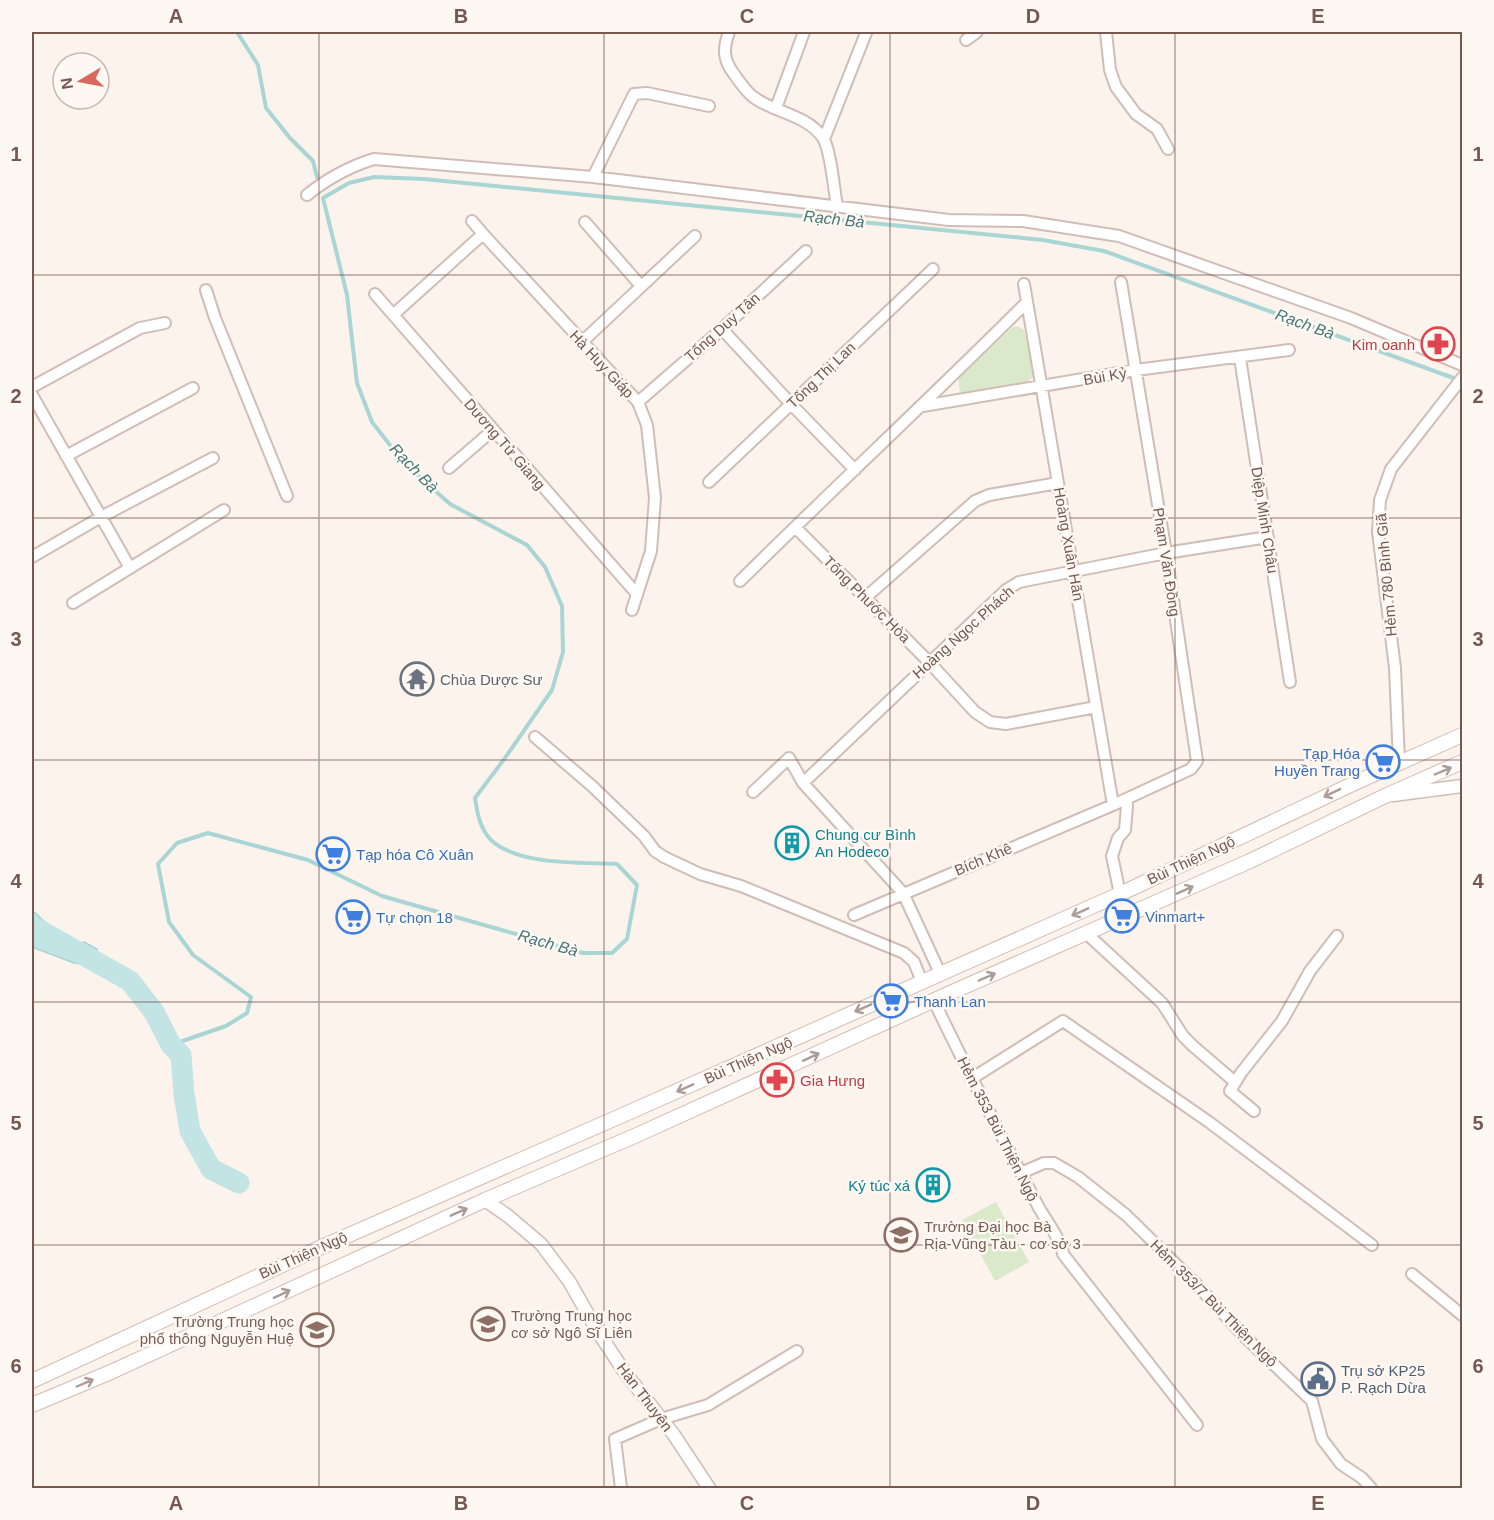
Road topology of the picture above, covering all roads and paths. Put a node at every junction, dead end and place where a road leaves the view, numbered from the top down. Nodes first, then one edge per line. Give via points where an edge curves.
1 (729, 32) edge
2 (804, 32) edge
3 (977, 32) edge
4 (1106, 32) edge
5 (866, 33) edge
6 (966, 40) dead end
7 (709, 106) dead end
8 (776, 108) junction
9 (824, 139) junction
10 (1168, 149) dead end
11 (593, 177) junction
12 (307, 195) dead end
13 (837, 206) junction
14 (472, 221) dead end
15 (585, 222) dead end
16 (483, 234) junction
17 (695, 236) dead end
18 (806, 251) dead end
19 (933, 268) dead end
20 (1121, 282) dead end
21 (1024, 284) dead end
22 (641, 286) junction
23 (206, 290) dead end
24 (375, 294) dead end
25 (1027, 302) junction
26 (394, 314) junction
27 (165, 323) dead end
28 (722, 329) junction
29 (582, 342) junction
30 (1289, 350) dead end
31 (1240, 358) junction
32 (1462, 365) edge
33 (1136, 370) junction
34 (1462, 378) edge
35 (32, 387) edge
36 (1042, 387) junction
37 (193, 388) dead end
38 (32, 395) edge
39 (638, 402) junction
40 (791, 404) junction
41 (923, 406) junction
42 (493, 430) junction
43 (66, 456) junction
44 (213, 458) dead end
45 (449, 468) dead end
46 (855, 470) junction
47 (709, 482) dead end
48 (1058, 483) junction
49 (287, 496) dead end
50 (224, 510) dead end
51 (101, 517) junction
52 (795, 527) junction
53 (1268, 537) junction
54 (1166, 554) junction
55 (32, 557) edge
56 (130, 568) junction
57 (1073, 570) junction
58 (740, 581) dead end
59 (636, 592) junction
60 (865, 598) junction
61 (73, 603) dead end
62 (632, 610) dead end
63 (929, 662) junction
64 (1290, 682) dead end
65 (1096, 708) junction
66 (1462, 735) edge
67 (535, 737) dead end
68 (1399, 762) junction
69 (1462, 762) edge
70 (803, 783) junction
71 (1462, 786) edge
72 (753, 792) dead end
73 (1385, 796) junction
74 (1126, 799) junction
75 (1113, 805) junction
76 (903, 894) junction
77 (1120, 894) junction
78 (854, 915) dead end
79 (1087, 934) junction
80 (1337, 936) dead end
81 (940, 973) junction
82 (922, 982) junction
83 (950, 993) junction
84 (934, 1001) junction
85 (971, 1079) junction
86 (1235, 1082) junction
87 (1254, 1111) dead end
88 (530, 1156) junction
89 (1021, 1173) junction
90 (540, 1177) junction
91 (485, 1200) junction
92 (1372, 1245) dead end
93 (1412, 1274) dead end
94 (236, 1286) junction
95 (247, 1310) junction
96 (1462, 1315) edge
97 (797, 1351) dead end
98 (32, 1381) edge
99 (32, 1405) edge
100 (661, 1419) junction
101 (1197, 1425) dead end
102 (621, 1488) edge
103 (709, 1488) edge
104 (1371, 1488) edge

1 - 8 street via 724,45 729,68 753,96
2 - 8 street
3 - 6 street
4 - 10 street via 1116,87 1137,114 1157,129
5 - 9 street
7 - 11 street via 647,93 634,94
8 - 9 street via 810,125
9 - 13 street
11 - 12 street via 374,159 342,171
11 - 13 street
13 - 32 street via 949,220 1023,221 1119,236 1351,318
14 - 16 street, Hà Huy Giáp
15 - 22 street
16 - 26 street
16 - 29 street, Hà Huy Giáp
17 - 22 street
18 - 28 street, Tống Duy Tân
19 - 40 street, Tống Thị Lan
20 - 33 street, Phạm Văn Đồng
21 - 25 street, Hoàng Xuân Hãn
22 - 29 street
23 - 49 street
24 - 26 street, Dương Tử Giang
25 - 36 street, Hoàng Xuân Hãn
25 - 41 street
26 - 42 street, Dương Tử Giang
27 - 35 street via 140,328
28 - 39 street, Tống Duy Tân
28 - 40 street
29 - 39 street, Hà Huy Giáp
30 - 31 street, Bùi Kỷ
31 - 33 street, Bùi Kỷ
31 - 53 street, Diệp Minh Châu
33 - 36 street, Bùi Kỷ
33 - 54 street, Phạm Văn Đồng
34 - 68 street, Hẻm 780 Bình Giã via 1391,469 1380,500 1378,532 1395,668
36 - 41 street, Bùi Kỷ
36 - 48 street, Hoàng Xuân Hãn
37 - 43 street
38 - 43 street
39 - 59 street, Hà Huy Giáp via 647,425 655,498 651,551
40 - 46 street
40 - 47 street, Tống Thị Lan
41 - 46 street
42 - 45 street
42 - 59 street, Dương Tử Giang
43 - 51 street
44 - 51 street
46 - 52 street
48 - 57 street, Hoàng Xuân Hãn
48 - 60 street via 975,501
50 - 56 street
51 - 55 street
51 - 56 street
52 - 58 street
52 - 60 street, Tống Phước Hòa
53 - 54 street, Hoàng Ngọc Phách
53 - 64 street, Diệp Minh Châu
54 - 57 street, Hoàng Ngọc Phách
54 - 74 street, Phạm Văn Đồng via 1197,761 1191,769
56 - 61 street
57 - 63 street, Hoàng Ngọc Phách via 1019,582 1006,590
57 - 65 street, Hoàng Xuân Hãn
59 - 62 street, Hà Huy Giáp
60 - 63 street, Tống Phước Hòa
63 - 65 street, Tống Phước Hòa via 975,712 990,722 1006,724
63 - 70 street, Hoàng Ngọc Phách
65 - 75 street, Hoàng Xuân Hãn
66 - 68 main road, Bùi Thiện Ngộ
67 - 82 street via 664,857 904,953 914,962
68 -> 77 main road, Bùi Thiện Ngộ
73 -> 69 main road, Bùi Thiện Ngộ
70 - 72 street via 789,758
70 - 76 street
71 - 73 street, Bùi Thiện Ngộ
79 -> 73 main road, Bùi Thiện Ngộ
74 - 75 street, Phạm Văn Đồng
74 - 77 street via 1125,830 1118,837 1112,856
75 - 76 street, Bích Khê
76 - 78 street, Bích Khê
76 - 81 street
77 -> 81 main road, Bùi Thiện Ngộ
83 -> 79 main road, Bùi Thiện Ngộ
79 - 86 street via 1162,1002 1188,1041
80 - 86 street via 1310,970 1282,1021
81 - 82 main road, Bùi Thiện Ngộ
81 - 83 main road
82 -> 88 main road, Bùi Thiện Ngộ
83 - 84 main road, Bùi Thiện Ngộ
84 - 85 street, Hẻm 353 Bùi Thiện Ngộ
90 -> 84 main road, Bùi Thiện Ngộ
85 - 89 street, Hẻm 353 Bùi Thiện Ngộ
85 - 92 street via 1063,1021 1209,1122
86 - 87 street via 1230,1090
88 - 90 main road
88 - 94 main road, Bùi Thiện Ngộ
89 - 101 street, Hẻm 353 Bùi Thiện Ngộ via 1068,1262
89 - 104 street, Hẻm 353/7 Bùi Thiện Ngộ via 1054,1163 1121,1210 1312,1401 1322,1439 1341,1464
90 - 91 main road, Bùi Thiện Ngộ
95 -> 91 main road, Bùi Thiện Ngộ
91 - 100 street, Hàn Thuyên via 541,1244 569,1281 624,1371
93 - 96 street
94 - 95 main road
94 - 98 main road, Bùi Thiện Ngộ
99 -> 95 main road, Bùi Thiện Ngộ
97 - 100 street via 708,1405
100 - 102 street via 615,1439
100 - 103 street, Hàn Thuyên

